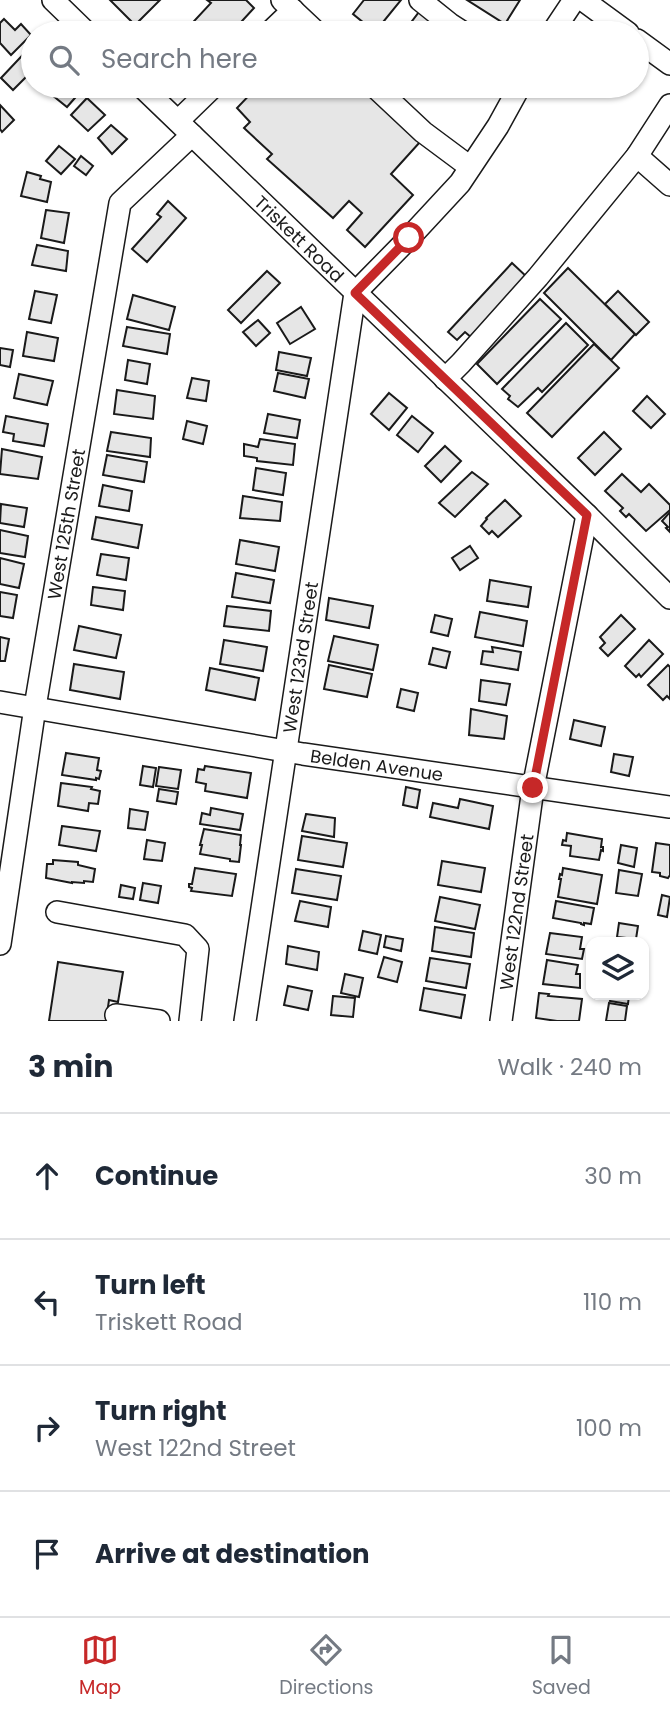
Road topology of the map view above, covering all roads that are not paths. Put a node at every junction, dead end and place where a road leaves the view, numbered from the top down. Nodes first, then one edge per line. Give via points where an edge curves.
1 (53, 0) edge
2 (420, 0) edge
3 (574, 0) edge
4 (583, 0) edge
5 (287, 5) edge
6 (75, 21) edge
7 (277, 21) edge
8 (304, 21) edge
9 (446, 21) edge
10 (560, 21) edge
11 (612, 21) edge
12 (649, 49) edge
13 (670, 64) edge
14 (154, 98) edge
15 (206, 98) edge
16 (387, 98) edge
17 (513, 98) edge
18 (670, 105) edge
19 (185, 128) junction
20 (638, 156) junction
21 (470, 167) junction
22 (670, 185) edge
23 (355, 293) junction
24 (445, 379) junction
25 (587, 515) junction
26 (670, 598) edge
27 (0, 702) edge
28 (35, 707) junction
29 (285, 751) junction
30 (533, 788) junction
31 (670, 807) edge
32 (57, 912) dead end
33 (0, 944) edge
34 (117, 1015) dead end
35 (159, 1021) edge
36 (190, 1021) edge
37 (245, 1021) edge
38 (501, 1021) edge

1 - 6 street
2 - 9 street
3 - 10 street
4 - 11 street
5 - 7 street
5 - 8 street
12 - 13 street
14 - 19 street, Triskett Road
15 - 19 street, West 125th Street
16 - 21 street
17 - 21 street
18 - 20 street
19 - 23 street, Triskett Road
19 - 28 street, West 125th Street via 120,202
20 - 22 street
20 - 24 street via 538,277
21 - 23 street
23 - 24 street, Triskett Road
23 - 29 street, West 123rd Street
24 - 25 street, Triskett Road
25 - 26 street, Triskett Road
25 - 30 street, West 122nd Street
27 - 28 street, Belden Avenue
28 - 29 street, Belden Avenue
28 - 33 street, West 125th Street
29 - 30 street, Belden Avenue
29 - 37 street, West 123rd Street
30 - 31 street, Belden Avenue
30 - 38 street, West 122nd Street
32 - 36 street via 185,935 198,949
34 - 35 street

